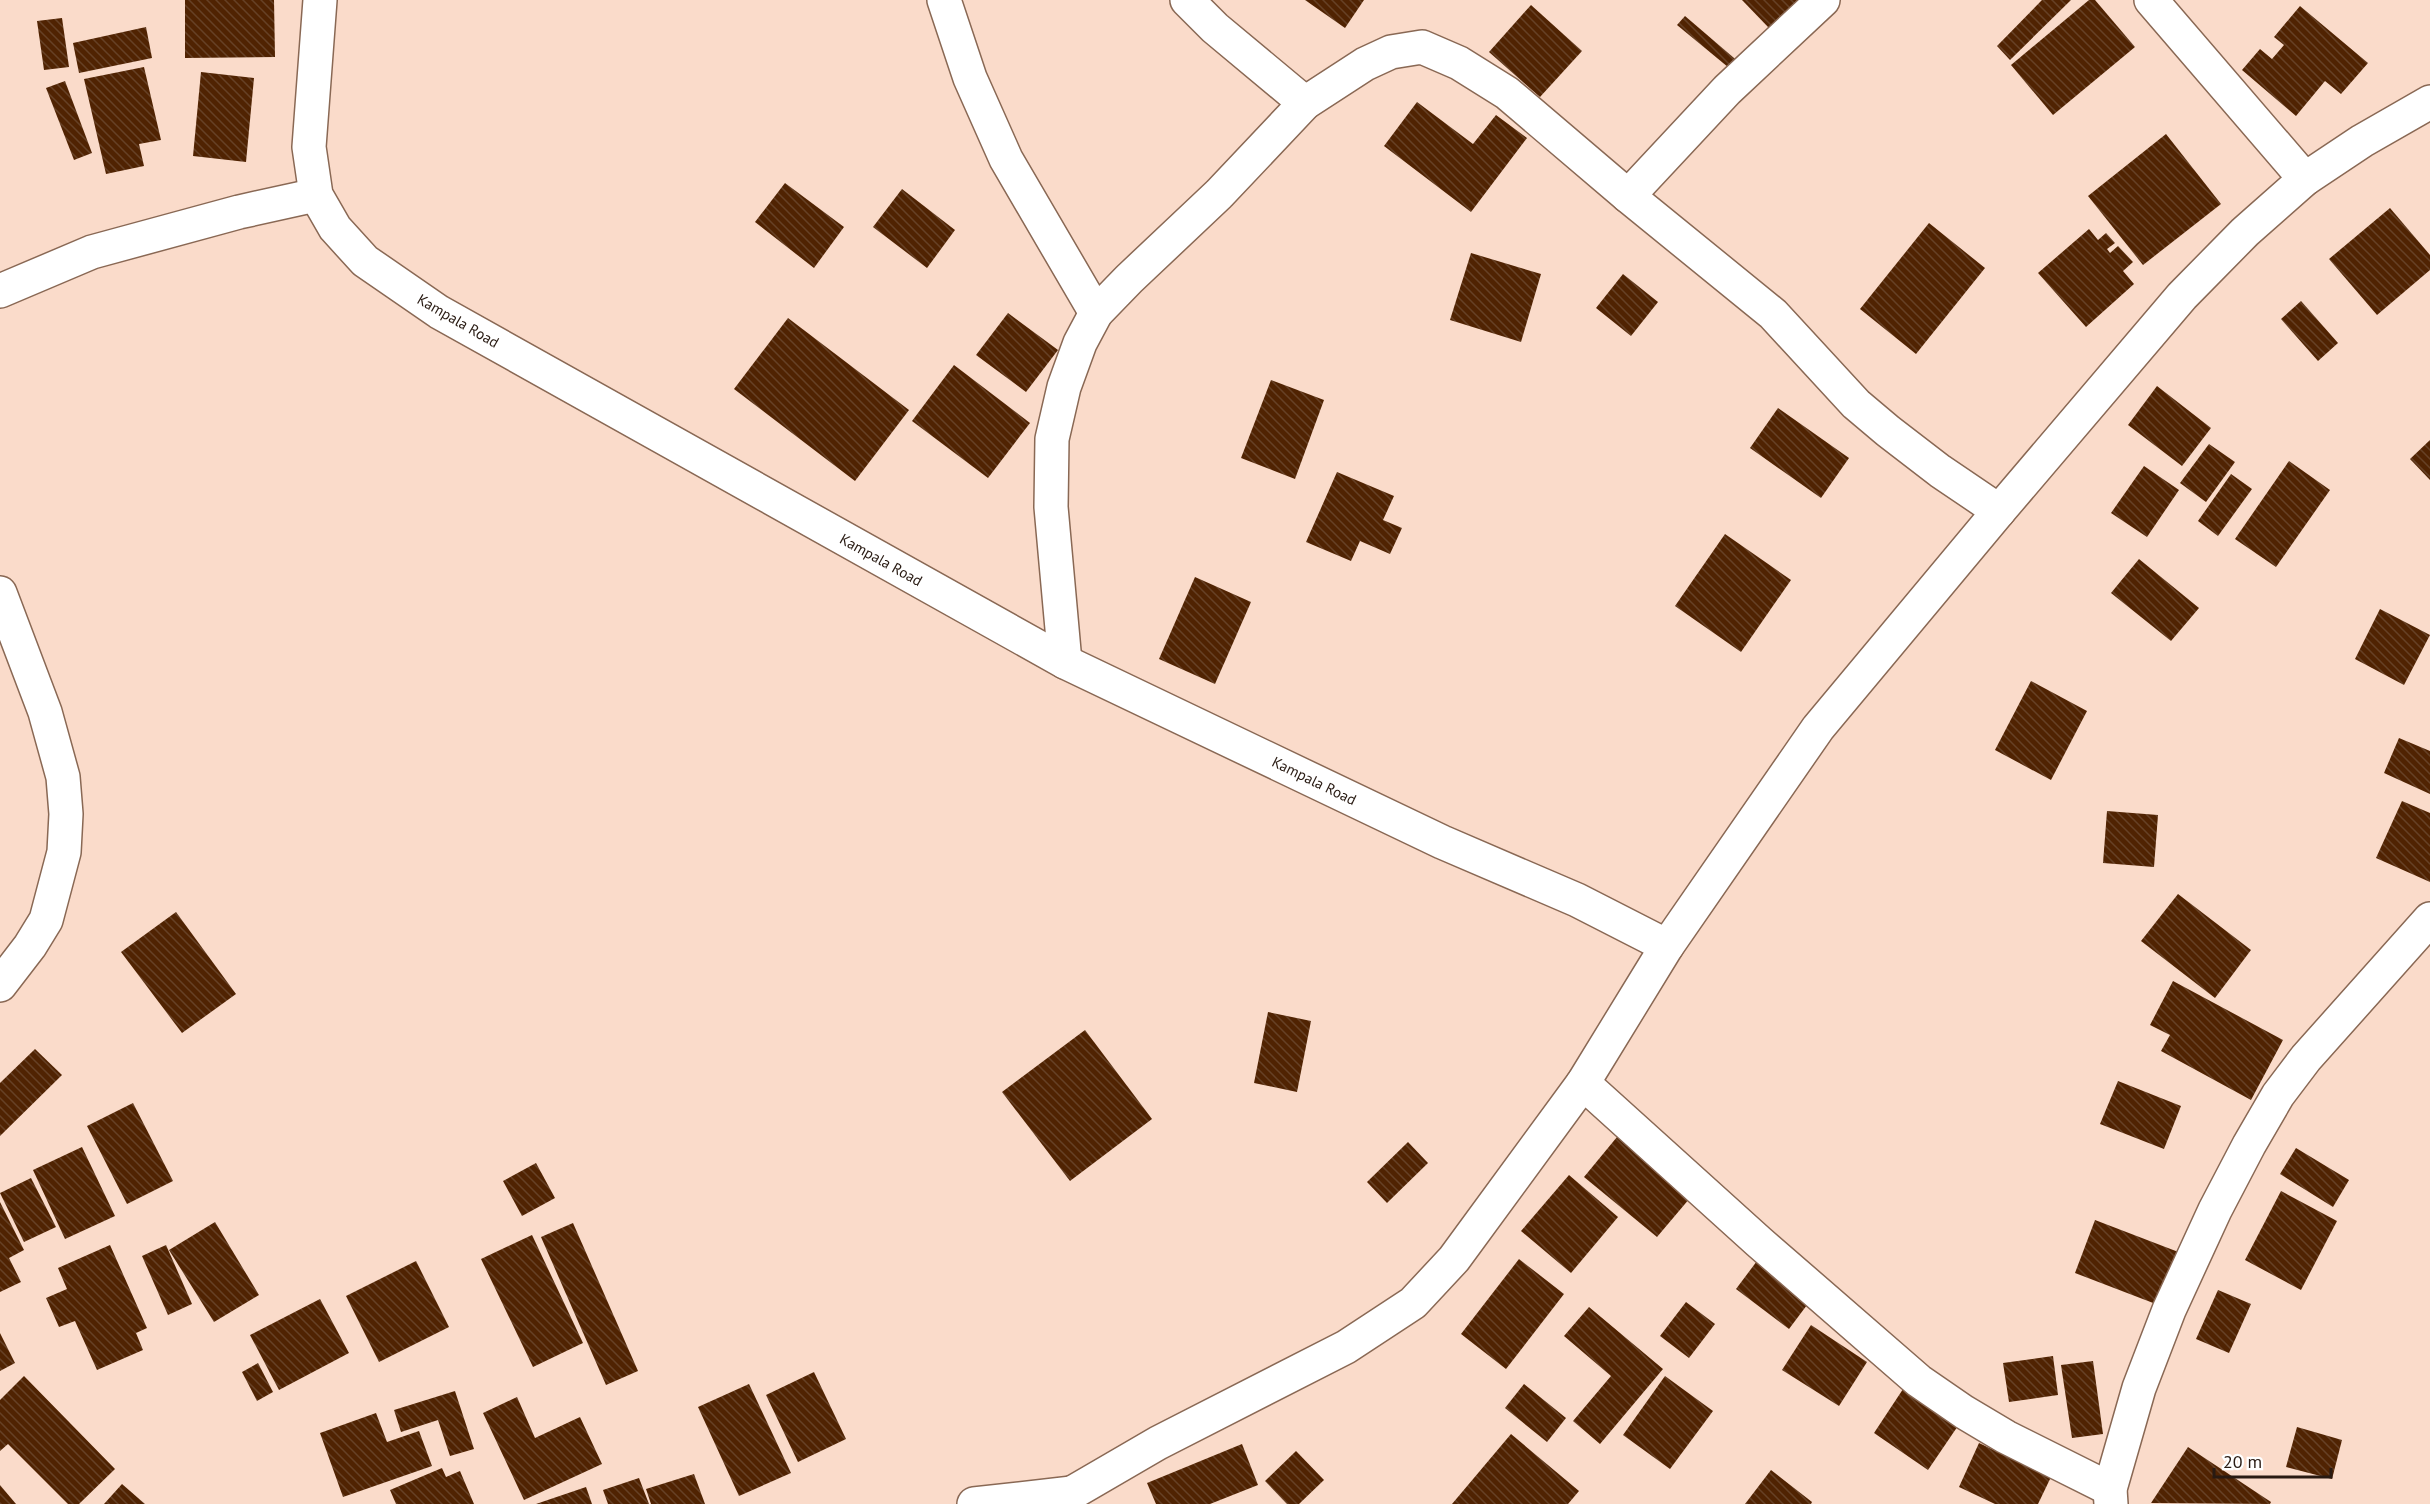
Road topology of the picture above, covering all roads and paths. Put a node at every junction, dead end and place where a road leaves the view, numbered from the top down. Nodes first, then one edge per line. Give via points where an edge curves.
1 (320, 0) edge
2 (944, 0) edge
3 (1187, 0) edge
4 (1823, 0) edge
5 (2151, 0) edge
6 (2430, 102) edge
7 (1305, 103) junction
8 (2305, 179) junction
9 (315, 195) junction
10 (1628, 196) junction
11 (0, 291) edge
12 (1096, 313) junction
13 (1999, 511) junction
14 (0, 593) edge
15 (1065, 662) junction
16 (2430, 920) edge
17 (1666, 946) junction
18 (0, 985) edge
19 (1584, 1083) junction
20 (2110, 1496) edge
21 (1065, 1499) edge
22 (974, 1504) edge

1 - 9 street, Kampala Road via 309,147
2 - 12 street via 970,78 1006,159
3 - 7 street
4 - 10 street via 1727,90
5 - 8 street
6 - 8 street
7 - 10 street via 1365,64 1391,52 1422,47 1459,63 1507,93
7 - 12 street via 1219,194
8 - 13 street via 2182,296
9 - 11 street via 92,252
9 - 15 street, Kampala Road via 335,228 365,261 439,312
10 - 13 street via 1773,314 1856,404 1940,471
12 - 15 street via 1064,387 1052,439 1051,507
13 - 17 street via 1818,728
14 - 18 street via 45,712 63,777 66,814 64,852 46,920
15 - 17 street, Kampala Road via 1442,842 1577,900
16 - 20 street via 2306,1058 2278,1095 2249,1145 2169,1310 2139,1388
17 - 19 street
19 - 20 street via 1919,1381 1964,1412
19 - 21 street via 1461,1250 1413,1303 1346,1347 1158,1443
21 - 22 street

